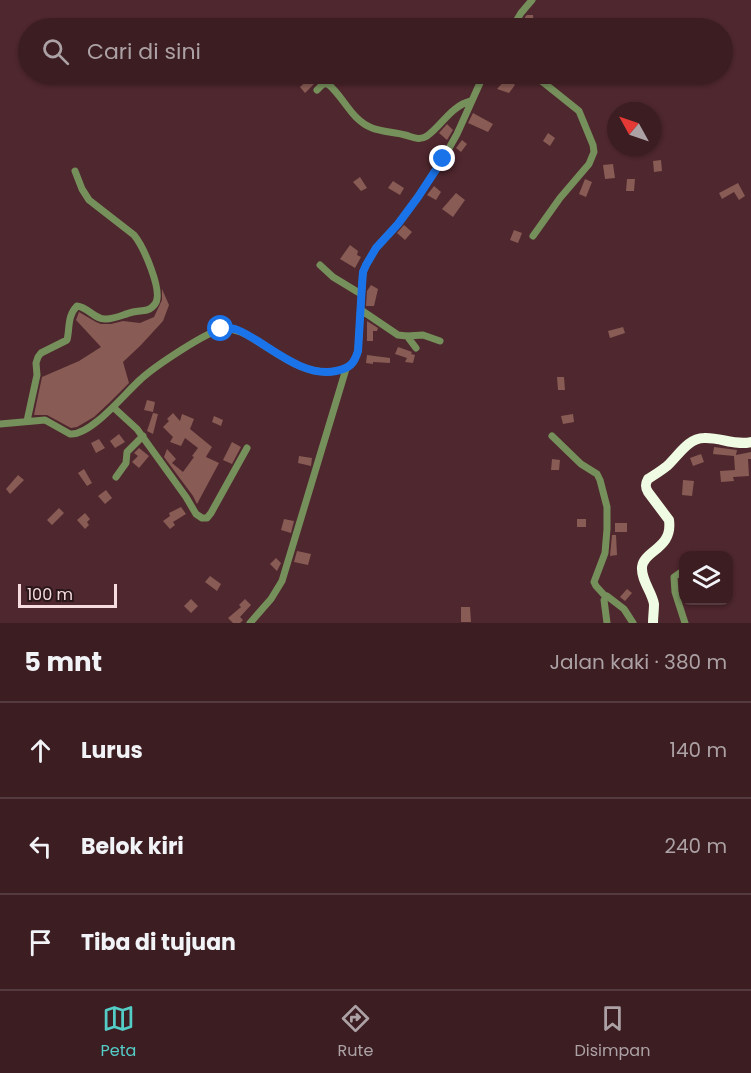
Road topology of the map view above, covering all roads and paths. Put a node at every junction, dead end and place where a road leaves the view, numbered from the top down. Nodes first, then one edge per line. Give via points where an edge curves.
1 (532, 0) edge
2 (518, 18) edge
3 (479, 84) edge
4 (545, 84) edge
5 (317, 90) dead end
6 (471, 101) junction
7 (75, 171) dead end
8 (533, 236) dead end
9 (320, 265) dead end
10 (361, 294) junction
11 (361, 310) junction
12 (406, 336) junction
13 (440, 342) dead end
14 (416, 348) dead end
15 (346, 369) junction
16 (113, 407) junction
17 (27, 421) junction
18 (0, 424) edge
19 (143, 436) junction
20 (552, 436) dead end
21 (751, 442) edge
22 (247, 448) dead end
23 (116, 477) dead end
24 (679, 574) edge
25 (606, 597) junction
26 (679, 604) edge
27 (679, 605) edge
28 (250, 623) edge
29 (606, 623) edge
30 (633, 623) edge
31 (653, 623) edge
32 (685, 623) edge

1 - 2 street
3 - 6 street
4 - 8 street via 579,111 594,147 589,164
5 - 6 street via 328,84 356,118 370,128 414,139 428,136 453,110
6 - 10 street via 457,134 418,197 370,256 363,272
7 - 17 street via 89,200 139,242 147,256 157,302 149,309 107,319 77,306 70,319 67,340 38,357
9 - 10 street
10 - 11 street
11 - 12 street via 394,333
11 - 15 street via 358,351
12 - 13 street via 423,335
12 - 14 street
15 - 16 street via 312,370 292,363 235,329 221,329 172,356 143,377
15 - 28 street via 282,580
16 - 17 street via 88,429 75,434 45,420
16 - 19 street
17 - 18 street
19 - 22 street via 196,514 206,519
19 - 23 street via 127,452 126,463
20 - 25 street via 580,464 599,476 607,507 607,529 605,553 594,582
21 - 31 highway via 697,439 646,482 646,489 670,525 669,535 642,568 654,603
24 - 26 street via 674,577
25 - 29 street
25 - 30 street via 624,609
27 - 32 street

